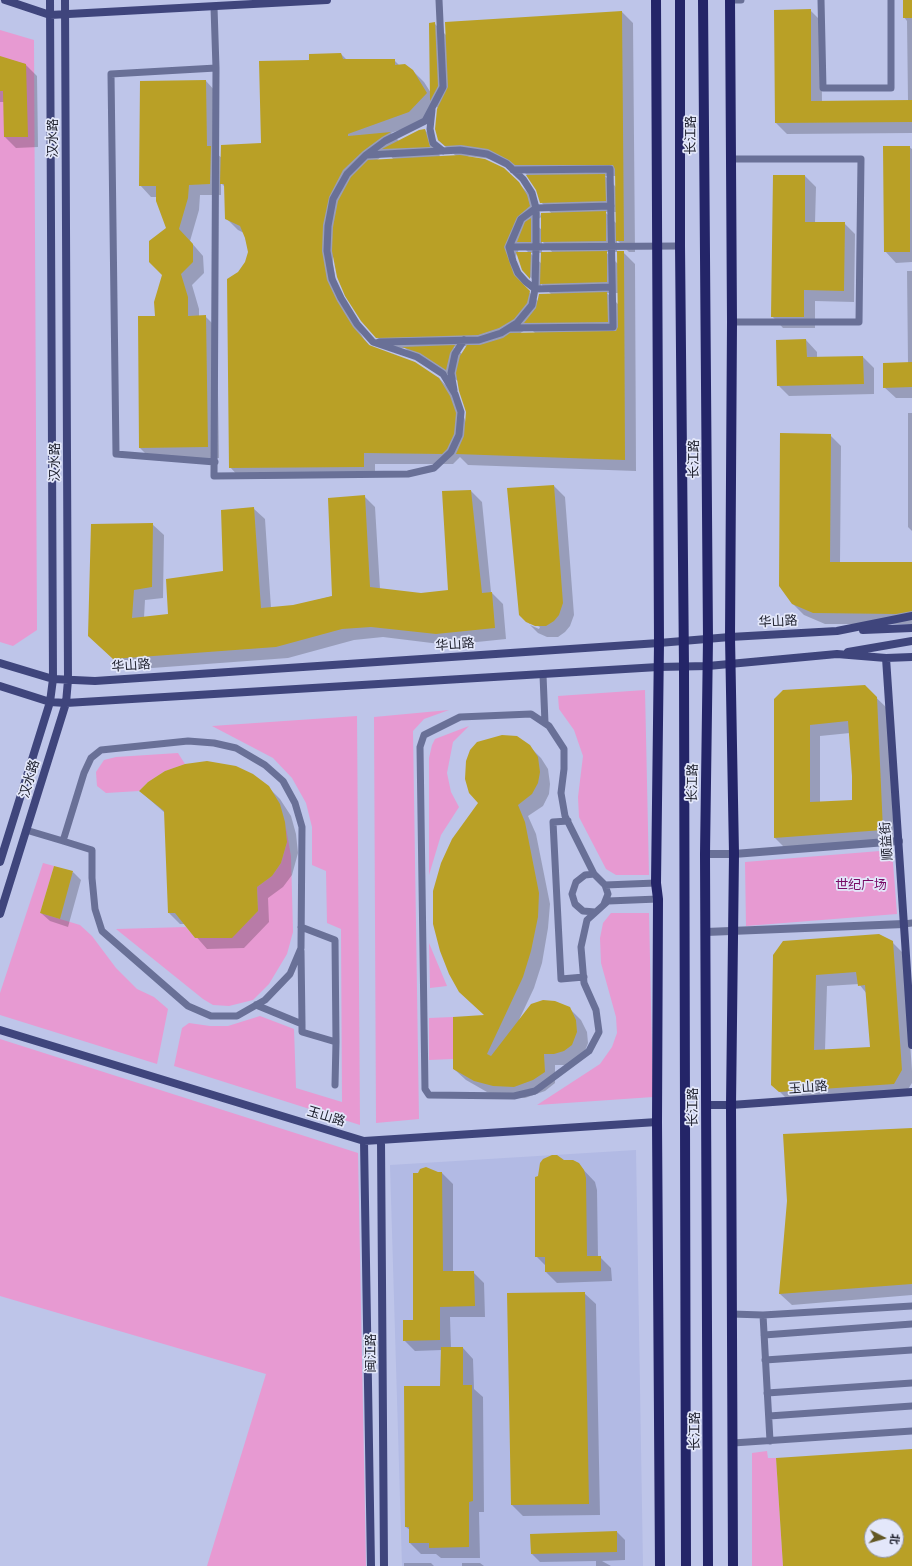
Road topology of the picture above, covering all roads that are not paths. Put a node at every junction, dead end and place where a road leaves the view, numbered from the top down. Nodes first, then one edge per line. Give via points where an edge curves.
1 (5, 0) edge
2 (50, 0) edge
3 (65, 0) edge
4 (314, 0) edge
5 (327, 0) edge
6 (439, 0) edge
7 (656, 0) edge
8 (680, 0) edge
9 (703, 0) edge
10 (730, 0) edge
11 (742, 0) edge
12 (821, 0) edge
13 (891, 0) edge
14 (214, 7) junction
15 (65, 14) junction
16 (50, 15) junction
17 (216, 68) junction
18 (433, 105) junction
19 (443, 151) junction
20 (366, 155) junction
21 (731, 159) junction
22 (513, 170) junction
23 (610, 206) junction
24 (536, 208) junction
25 (611, 246) junction
26 (656, 246) junction
27 (680, 246) junction
28 (509, 247) junction
29 (536, 247) junction
30 (612, 287) junction
31 (535, 289) junction
32 (732, 322) junction
33 (509, 328) junction
34 (464, 340) junction
35 (373, 342) junction
36 (455, 394) junction
37 (215, 462) junction
38 (912, 616) edge
39 (912, 628) edge
40 (837, 631) junction
41 (730, 637) junction
42 (708, 639) junction
43 (684, 641) junction
44 (912, 641) edge
45 (659, 643) junction
46 (837, 654) junction
47 (912, 657) edge
48 (886, 658) junction
49 (0, 663) edge
50 (731, 664) junction
51 (684, 666) junction
52 (708, 666) junction
53 (658, 667) junction
54 (543, 675) junction
55 (53, 679) junction
56 (68, 680) junction
57 (0, 686) edge
58 (50, 702) junction
59 (66, 703) junction
60 (545, 723) junction
61 (568, 821) junction
62 (26, 830) junction
63 (63, 841) junction
64 (899, 841) junction
65 (705, 854) junction
66 (734, 854) junction
67 (0, 862) edge
68 (594, 874) junction
69 (656, 883) junction
70 (605, 885) junction
71 (658, 899) junction
72 (604, 904) junction
73 (595, 912) junction
74 (0, 914) edge
75 (908, 923) edge
76 (301, 927) junction
77 (706, 932) junction
78 (733, 932) junction
79 (301, 948) junction
80 (584, 977) junction
81 (256, 1005) junction
82 (302, 1024) junction
83 (0, 1030) edge
84 (336, 1042) junction
85 (912, 1045) edge
86 (335, 1085) dead end
87 (912, 1092) edge
88 (706, 1105) junction
89 (731, 1105) junction
90 (657, 1122) junction
91 (381, 1140) junction
92 (364, 1141) junction
93 (912, 1306) edge
94 (731, 1314) junction
95 (763, 1315) junction
96 (912, 1324) edge
97 (764, 1335) junction
98 (912, 1350) edge
99 (765, 1360) junction
100 (912, 1383) edge
101 (767, 1393) junction
102 (912, 1406) edge
103 (769, 1416) junction
104 (912, 1431) edge
105 (770, 1441) junction
106 (733, 1443) junction
107 (371, 1566) edge
108 (384, 1566) edge
109 (660, 1566) edge
110 (686, 1566) edge
111 (708, 1566) edge
112 (733, 1566) edge

1 - 16 main road
2 - 16 main road, 汉水路
3 - 15 main road, 汉水路
4 - 5 main road
4 - 14 main road
6 - 18 lane via 443,86
7 - 26 main road
8 - 27 main road, 长江路
9 - 42 main road, 长江路
10 - 11 lane
10 - 21 main road
12 - 13 lane via 823,88 890,88
14 - 15 main road
14 - 17 lane
15 - 16 main road
15 - 56 main road, 汉水路
16 - 55 main road, 汉水路
17 - 37 lane
17 - 37 lane via 111,74 116,454
18 - 19 lane via 430,129 433,143
18 - 20 lane via 425,121 385,141
19 - 20 lane
19 - 22 lane via 460,150 487,154
20 - 35 lane via 347,174 333,199 327,251 332,279 341,298 357,324
21 - 32 main road
21 - 32 lane via 861,159 859,322
22 - 23 lane via 610,169
22 - 24 lane via 532,193
23 - 24 lane
23 - 25 lane
24 - 28 lane via 521,219
24 - 29 lane
25 - 26 lane
25 - 29 lane
25 - 30 lane
26 - 27 lane
26 - 45 main road
27 - 43 main road, 长江路
28 - 29 lane
28 - 31 lane via 518,273
29 - 31 lane
30 - 31 lane
30 - 33 lane via 613,327
31 - 33 lane via 532,305 518,323
32 - 41 main road
33 - 34 lane via 502,333 479,340
34 - 35 lane
34 - 36 lane via 454,354 451,373
35 - 36 lane via 417,357 443,374
36 - 37 lane via 461,412 459,435 451,452 434,468 408,474 214,476
38 - 40 main road, 华山路
39 - 40 main road
40 - 41 main road, 华山路
41 - 42 main road, 华山路
41 - 50 main road
42 - 43 main road, 华山路
42 - 52 main road, 长江路
43 - 45 main road, 华山路
43 - 51 main road, 长江路
44 - 46 main road
45 - 53 main road
45 - 56 main road, 华山路 via 95,681
46 - 48 main road
46 - 50 main road
47 - 48 main road
48 - 64 main road, 顺益街
49 - 55 main road, 华山路
50 - 52 main road
50 - 66 main road
51 - 52 main road
51 - 53 main road
51 - 110 main road, 长江路
52 - 65 main road, 长江路
53 - 54 main road
53 - 69 main road
54 - 59 main road
54 - 60 lane
55 - 56 main road, 华山路
55 - 58 main road, 汉水路
56 - 59 main road, 汉水路
57 - 58 main road
58 - 59 main road
58 - 67 main road, 汉水路
59 - 62 main road, 汉水路
60 - 61 lane via 564,748 561,793
60 - 80 lane via 531,714 460,718 424,735 420,747 425,1089 429,1095 514,1096 535,1091 589,1051 599,1032 596,1010 584,983
61 - 68 lane
61 - 80 lane via 553,822 561,979
62 - 63 lane
62 - 74 main road, 汉水路
63 - 76 lane via 84,773 91,758 101,750 188,741 214,742 236,748 265,765 283,781 295,803 302,827
63 - 81 lane via 92,850 95,909 102,931 188,1006 211,1016 236,1016
64 - 66 street
64 - 75 main road, 顺益街
65 - 66 street
65 - 77 main road, 长江路
66 - 78 main road
68 - 70 lane
68 - 73 lane via 585,875 576,882 572,894 575,904 583,911
69 - 70 lane
69 - 71 main road
70 - 72 lane via 608,894
71 - 72 lane via 608,901
71 - 90 main road
72 - 73 lane
73 - 80 lane via 587,920 581,946
75 - 78 street
75 - 85 main road, 顺益街
76 - 79 lane
76 - 84 lane via 335,940
77 - 78 street
77 - 88 main road, 长江路
78 - 89 main road
79 - 81 lane via 290,974 265,1000
79 - 82 lane
81 - 82 lane
82 - 84 lane via 302,1032
83 - 92 main road, 玉山路
84 - 86 lane
87 - 89 main road, 玉山路
88 - 89 main road, 玉山路
88 - 111 main road, 长江路
89 - 94 main road
90 - 91 main road, 玉山路
90 - 109 main road
91 - 92 main road, 玉山路
91 - 108 main road, 闽江路
92 - 107 main road, 闽江路
93 - 95 lane
94 - 95 lane
94 - 106 main road
95 - 97 lane
96 - 97 lane
97 - 99 lane
98 - 99 lane
99 - 101 lane
100 - 101 lane
101 - 103 lane
102 - 103 lane
103 - 105 lane
104 - 105 lane
105 - 106 lane
106 - 112 main road

